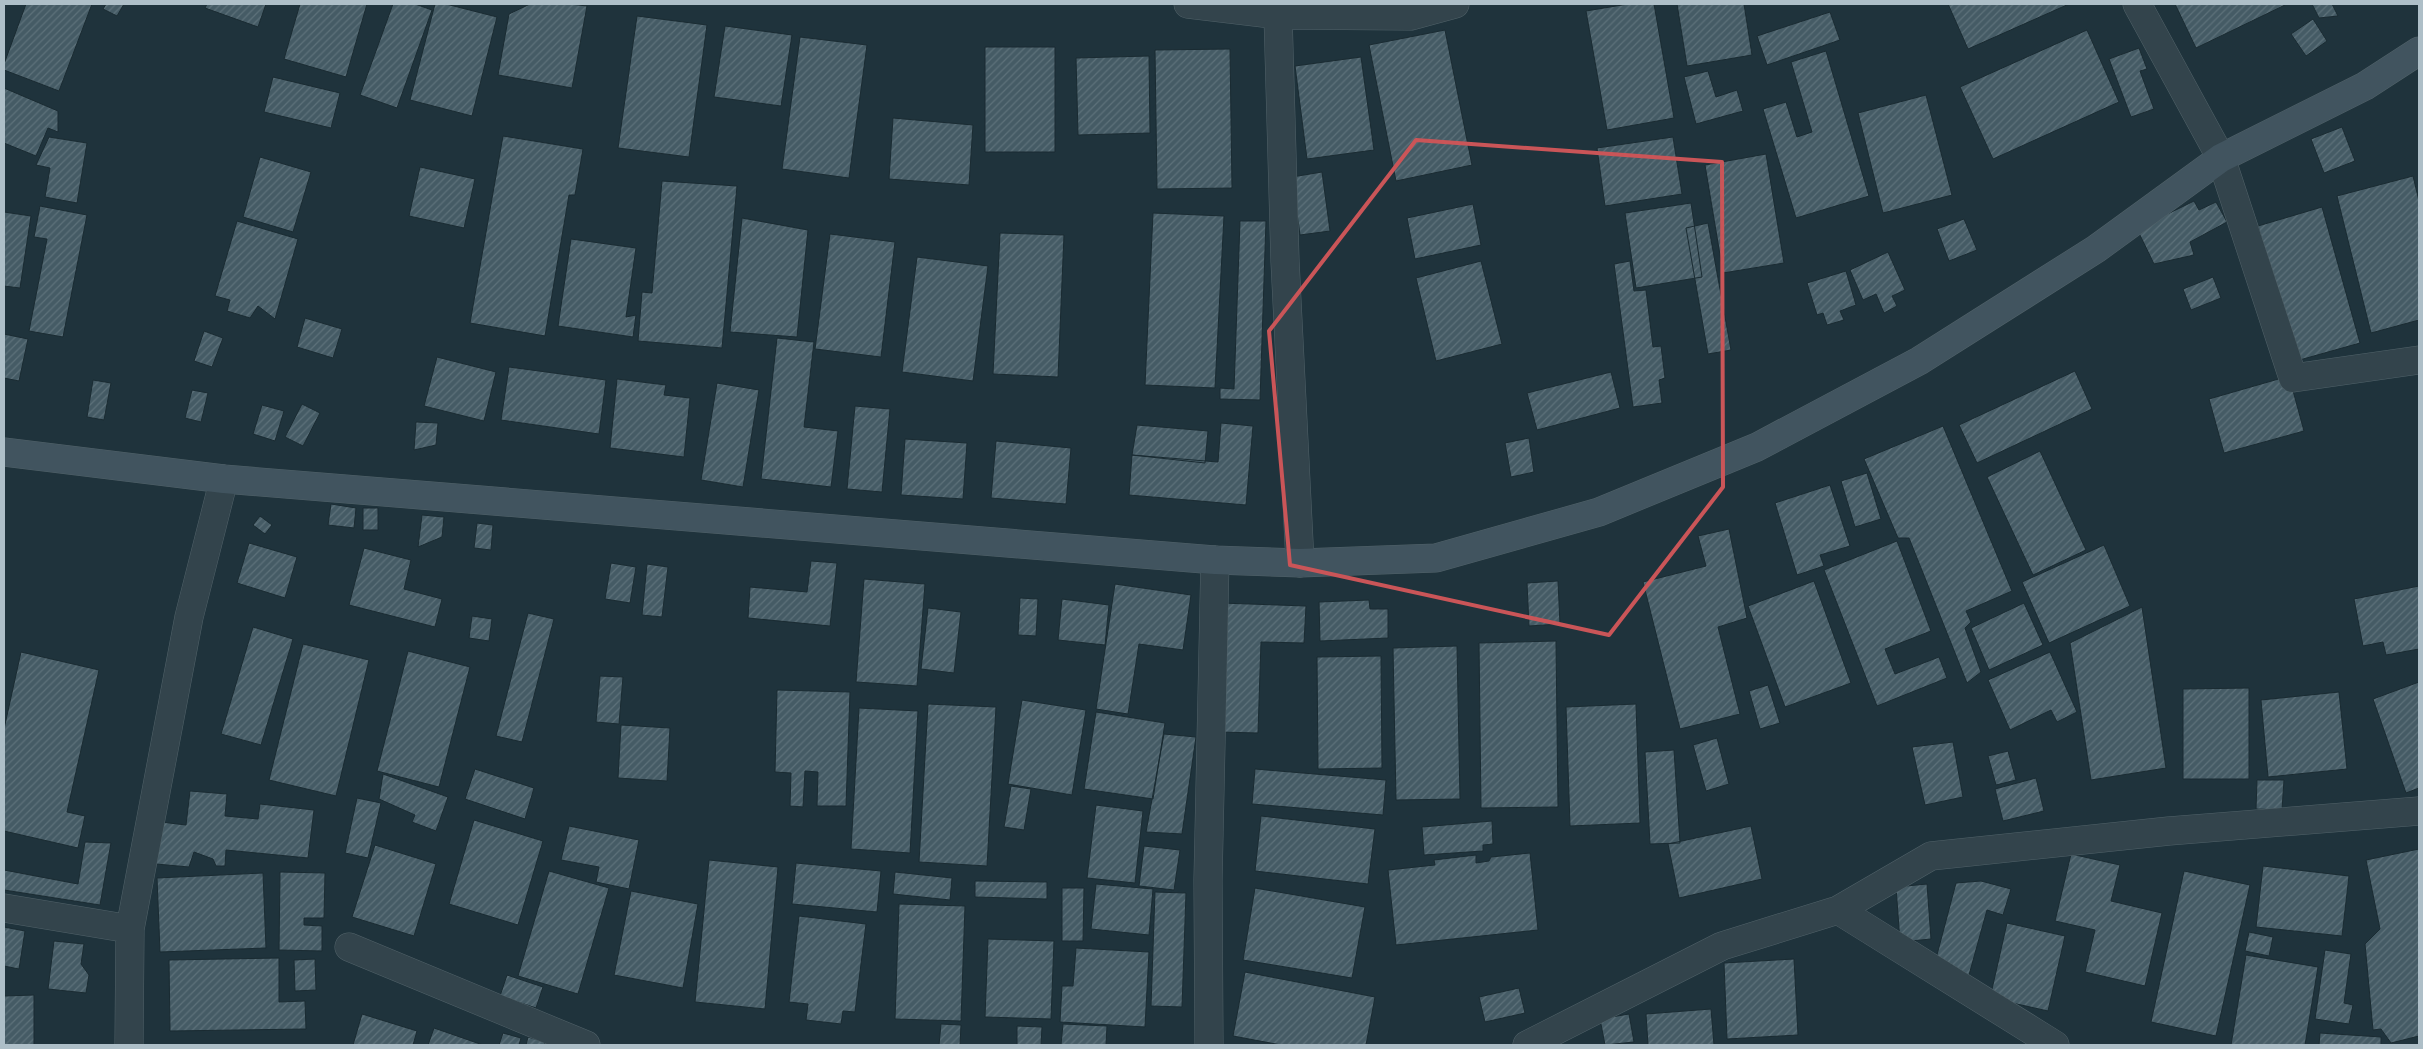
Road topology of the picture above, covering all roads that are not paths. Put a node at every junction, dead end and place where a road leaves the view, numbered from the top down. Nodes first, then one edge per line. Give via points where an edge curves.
1 (1188, 4) edge
2 (1455, 4) edge
3 (2137, 4) edge
4 (1279, 9) edge
5 (2419, 51) edge
6 (2222, 158) junction
7 (2419, 360) edge
8 (4, 452) edge
9 (224, 479) junction
10 (1215, 560) junction
11 (1300, 563) junction
12 (2419, 811) edge
13 (4, 908) edge
14 (1838, 910) junction
15 (130, 928) junction
16 (349, 946) dead end
17 (129, 1045) edge
18 (586, 1045) edge
19 (1208, 1045) edge
20 (1527, 1045) edge
21 (2055, 1045) edge

1 - 4 street
2 - 4 street via 1411,16
3 - 6 street
4 - 11 street via 1286,270
5 - 6 street via 2365,86
6 - 7 street via 2293,378
6 - 11 street via 2096,249 1919,361 1757,447 1599,512 1436,558
8 - 9 street
9 - 10 street
9 - 15 street via 189,617
10 - 11 street
10 - 19 street via 1208,870
12 - 14 street via 2169,830 1931,856
13 - 15 street
14 - 20 street via 1722,946
14 - 21 street
15 - 17 street
16 - 18 street

